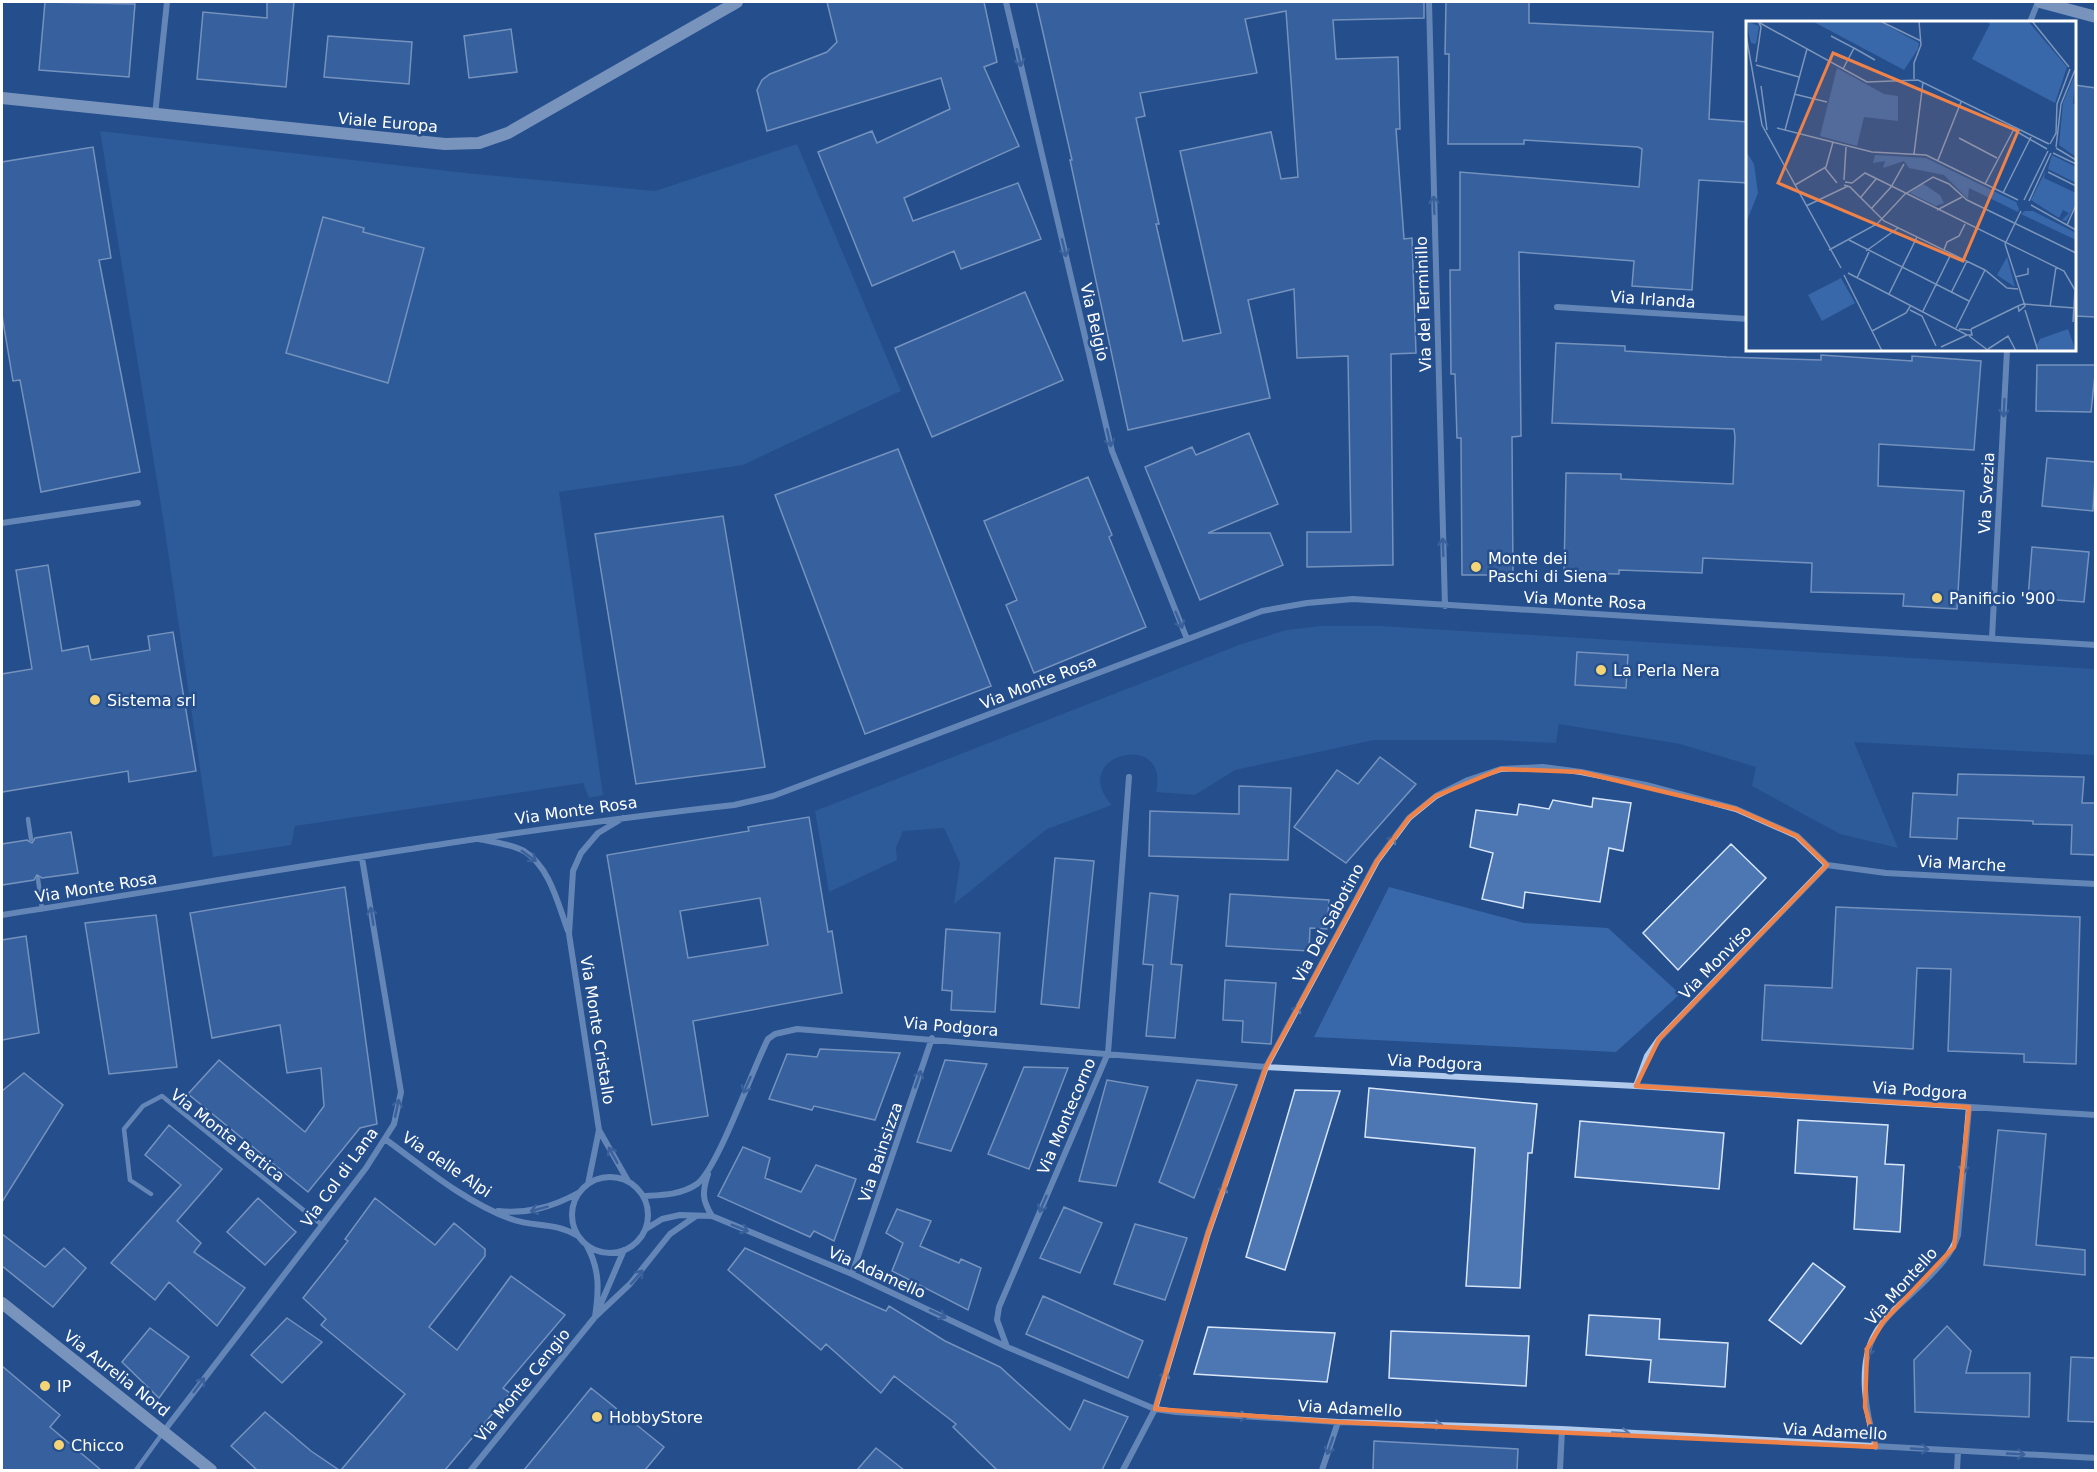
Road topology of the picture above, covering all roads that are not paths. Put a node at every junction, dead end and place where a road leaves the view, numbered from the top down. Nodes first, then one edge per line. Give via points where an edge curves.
1 (167, 2) edge
2 (737, 2) edge
3 (1006, 2) edge
4 (1429, 2) edge
5 (2039, 2) edge
6 (2096, 17) edge
7 (2030, 21) edge
8 (2, 98) edge
9 (155, 116) junction
10 (1557, 307) dead end
11 (1746, 319) edge
12 (2007, 351) edge
13 (138, 503) dead end
14 (2, 523) edge
15 (1445, 606) junction
16 (1992, 638) junction
17 (1187, 639) junction
18 (2096, 645) edge
19 (1129, 777) dead end
20 (626, 816) junction
21 (28, 819) dead end
22 (474, 837) junction
23 (32, 839) dead end
24 (362, 858) junction
25 (1827, 865) junction
26 (38, 879) dead end
27 (2096, 884) edge
28 (42, 909) junction
29 (2, 915) edge
30 (569, 934) junction
31 (932, 1038) junction
32 (1108, 1053) junction
33 (1266, 1067) junction
34 (1636, 1086) junction
35 (1969, 1107) junction
36 (2096, 1115) edge
37 (599, 1130) junction
38 (385, 1139) junction
39 (708, 1174) junction
40 (628, 1181) junction
41 (588, 1184) junction
42 (580, 1192) junction
43 (151, 1194) dead end
44 (644, 1196) junction
45 (494, 1211) junction
46 (697, 1215) junction
47 (712, 1216) junction
48 (322, 1225) junction
49 (646, 1229) junction
50 (579, 1236) junction
51 (586, 1244) junction
52 (624, 1250) junction
53 (852, 1274) junction
54 (2, 1304) edge
55 (595, 1317) junction
56 (1007, 1347) junction
57 (1155, 1408) junction
58 (1338, 1422) junction
59 (1562, 1429) junction
60 (164, 1431) junction
61 (1876, 1447) junction
62 (1958, 1451) junction
63 (2096, 1458) edge
64 (136, 1470) edge
65 (211, 1470) edge
66 (471, 1470) edge
67 (1124, 1470) edge
68 (1322, 1470) edge
69 (1560, 1470) edge
70 (1957, 1470) edge

1 - 9 street
2 - 9 street, Viale Europa via 508,133 479,143 445,144
3 -> 17 street, Via Belgio via 1112,451
15 -> 4 street, Via del Terminillo
5 - 6 street
5 - 7 street
8 - 9 street, Viale Europa
10 - 11 street, Via Irlanda
12 -> 16 street, Via Svezia
13 - 14 street
15 - 16 street, Via Monte Rosa
15 - 17 street, Via Monte Rosa via 1353,599 1307,603 1262,611
16 - 18 street, Via Monte Rosa
17 - 20 street, Via Monte Rosa via 773,796 734,805
19 - 32 street, Via Montecorno
20 - 22 street, Via Monte Rosa
20 - 30 street via 598,833 581,853 570,890
21 - 23 lane
22 - 24 street, Via Monte Rosa
22 -> 30 street via 522,850 536,861 547,876
24 - 28 street, Via Monte Rosa
38 -> 24 street, Via Col di Lana via 394,1124 400,1092
25 - 27 street, Via Marche via 1886,873
33 -> 25 street, Via Del Sabotino via 1377,861 1409,818 1436,796 1468,780 1502,769 1542,767 1646,785 1736,809 1767,822 1797,836
25 - 34 street, Via Monviso via 1659,1039 1647,1056
26 - 28 lane
28 - 29 street, Via Monte Rosa
30 - 37 street, Via Monte Cristallo
31 - 32 street, Via Podgora
31 -> 39 street, Via Podgora via 797,1029 775,1034 760,1056
53 -> 31 street, Via Bainsizza
32 - 33 street, Via Podgora
32 -> 56 street, Via Montecorno via 999,1307 997,1320
33 - 34 street, Via Podgora
57 -> 33 street, Via Del Sabotino via 1208,1233
34 - 35 street, Via Podgora
35 - 36 street, Via Podgora
35 -> 61 street, Via Montello via 1954,1247 1883,1322 1867,1349 1865,1407
40 -> 37 street, Via Monte Cristallo
37 - 41 street, Via Monte Cristallo
38 - 45 street, Via delle Alpi
38 - 48 street, Via Col di Lana
39 - 44 street via 687,1189
39 - 47 street via 702,1192
40 - 41 street via 607,1177
40 - 44 street, Via Monte Cristallo
41 - 42 street
42 -> 45 street, Via delle Alpi via 563,1202 525,1213
42 - 50 street via 572,1214
43 - 48 lane, Via Monte Pertica via 130,1180 124,1129 143,1106 162,1095
44 - 49 street via 648,1212
45 - 50 street, Via delle Alpi via 512,1220 552,1225
46 - 47 street, Via Adamello
46 - 49 street, Via Adamello via 662,1219
55 -> 46 street, Via Monte Cengio via 630,1284 678,1226
47 -> 53 street, Via Adamello
60 -> 48 street, Via Col di Lana
49 - 52 street
50 - 51 street
51 - 52 street via 604,1252
51 - 55 street via 600,1285
52 - 55 street, Via Monte Cengio
53 -> 56 street, Via Adamello
54 - 60 street, Via Aurelia Nord
55 - 66 street, Via Monte Cengio
56 - 57 street, Via Adamello
57 -> 58 street, Via Adamello
57 - 67 street, Via Del Sabotino
58 -> 59 street, Via Adamello
58 -> 68 street
59 -> 61 street, Via Adamello
59 - 69 street
60 - 64 lane
60 - 65 street, Via Aurelia Nord
61 -> 62 street, Via Adamello
62 -> 63 street, Via Adamello
62 - 70 street

